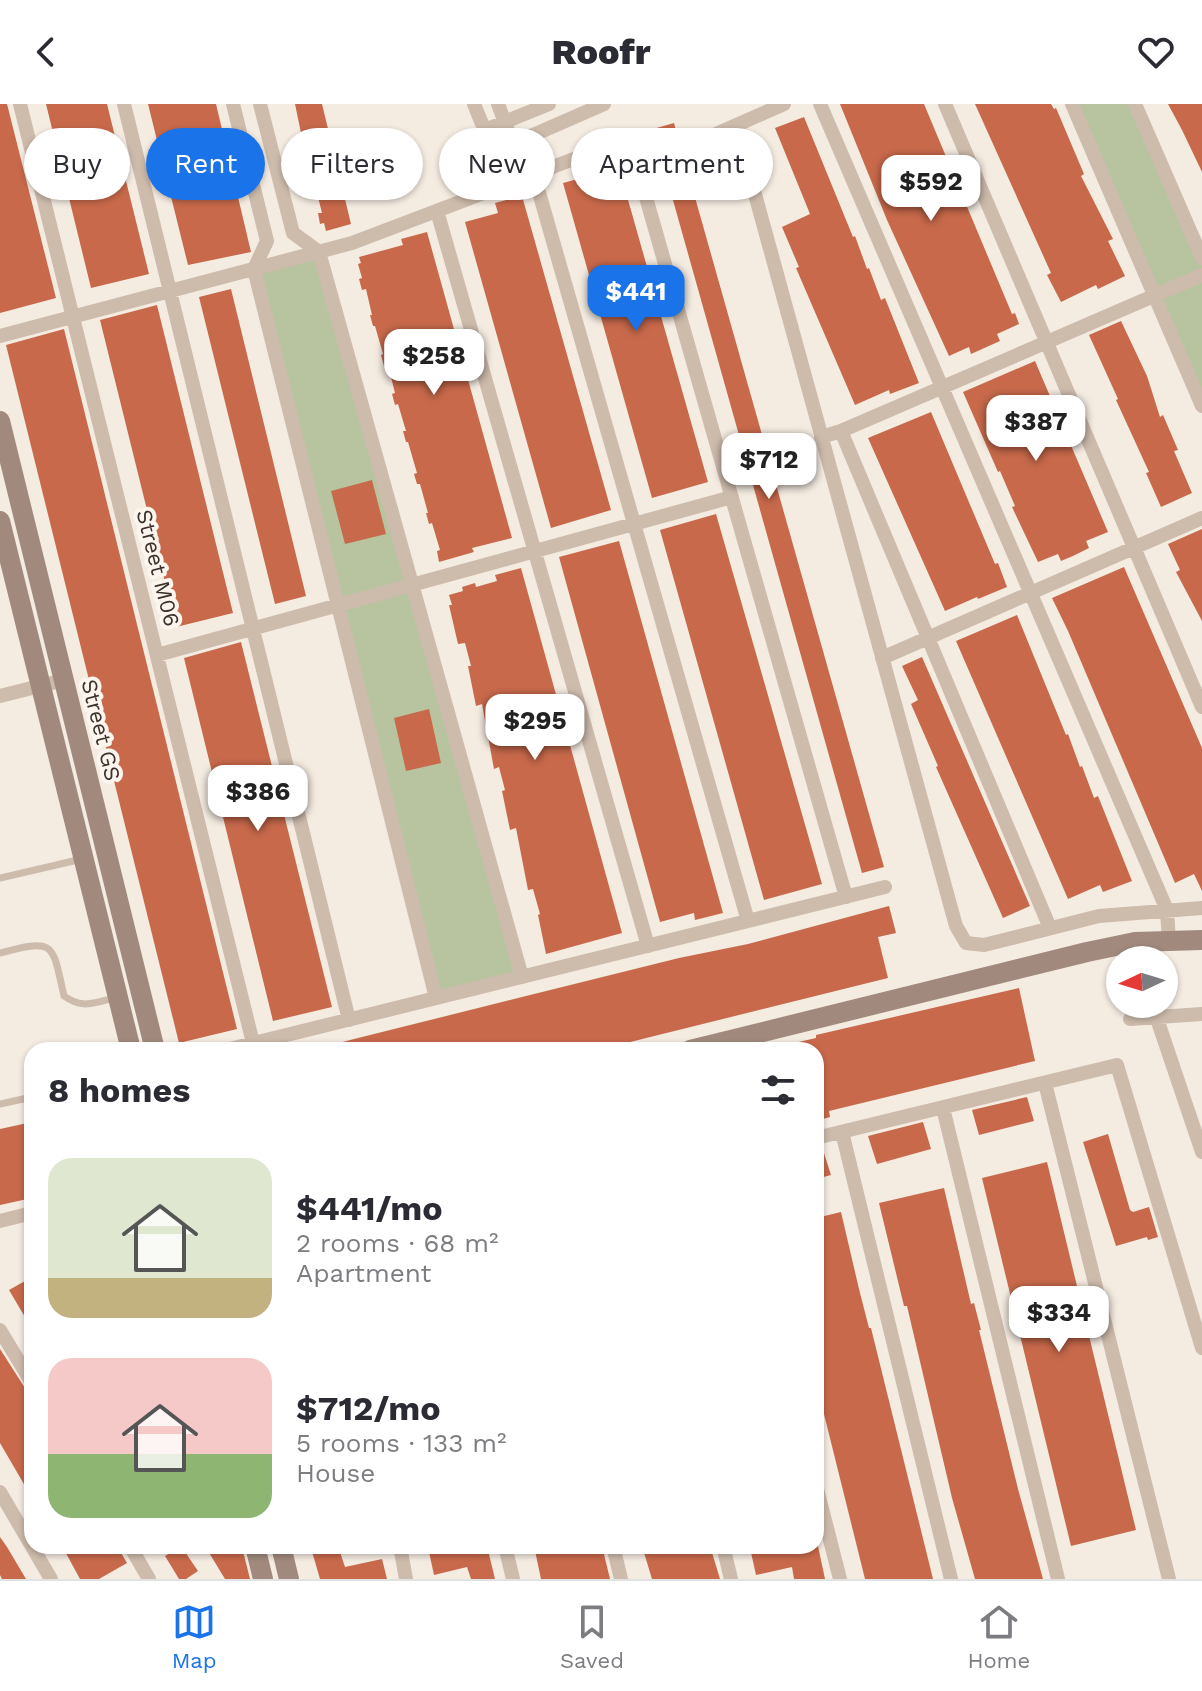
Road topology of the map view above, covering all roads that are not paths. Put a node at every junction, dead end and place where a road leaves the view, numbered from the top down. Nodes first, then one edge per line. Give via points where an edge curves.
1 (20, 104) edge
2 (124, 104) edge
3 (233, 104) edge
4 (260, 104) edge
5 (474, 104) edge
6 (498, 104) edge
7 (549, 104) edge
8 (604, 104) edge
9 (784, 104) edge
10 (820, 104) edge
11 (945, 104) edge
12 (1072, 104) edge
13 (1135, 104) edge
14 (505, 122) junction
15 (736, 125) junction
16 (484, 128) edge
17 (490, 128) edge
18 (507, 128) edge
19 (549, 128) edge
20 (729, 128) edge
21 (555, 167) edge
22 (467, 200) edge
23 (541, 200) edge
24 (437, 211) junction
25 (319, 252) junction
26 (1202, 258) edge
27 (254, 269) junction
28 (1202, 275) edge
29 (170, 291) junction
30 (1155, 296) junction
31 (72, 317) junction
32 (0, 336) edge
33 (1046, 342) junction
34 (942, 387) junction
35 (1202, 406) edge
36 (0, 421) edge
37 (841, 431) junction
38 (821, 437) junction
39 (732, 497) junction
40 (24, 517) junction
41 (1202, 518) edge
42 (0, 522) edge
43 (634, 524) junction
44 (1134, 548) junction
45 (535, 551) junction
46 (412, 585) junction
47 (1030, 593) junction
48 (338, 605) junction
49 (253, 628) junction
50 (929, 637) junction
51 (157, 655) junction
52 (882, 658) junction
53 (64, 680) junction
54 (41, 686) junction
55 (0, 696) edge
56 (1202, 707) edge
57 (106, 852) junction
58 (84, 858) junction
59 (0, 878) edge
60 (885, 887) dead end
61 (846, 897) junction
62 (1202, 908) edge
63 (1167, 910) junction
64 (748, 921) junction
65 (1050, 928) junction
66 (1202, 940) edge
67 (1169, 942) junction
68 (648, 946) junction
69 (1154, 946) edge
70 (0, 953) edge
71 (1106, 958) edge
72 (135, 970) junction
73 (114, 975) junction
74 (522, 977) junction
75 (118, 998) junction
76 (436, 998) junction
77 (1178, 1012) edge
78 (1202, 1014) edge
79 (1157, 1018) edge
80 (349, 1020) junction
81 (129, 1042) edge
82 (153, 1042) edge
83 (253, 1042) edge
84 (257, 1042) edge
85 (731, 1042) edge
86 (1045, 1083) junction
87 (24, 1099) edge
88 (0, 1104) edge
89 (943, 1108) junction
90 (842, 1132) junction
91 (824, 1136) edge
92 (1202, 1152) edge
93 (24, 1215) edge
94 (0, 1221) edge
95 (0, 1330) edge
96 (1202, 1348) edge
97 (24, 1370) edge
98 (0, 1492) edge
99 (824, 1516) edge
100 (24, 1533) edge
101 (36, 1554) edge
102 (135, 1554) edge
103 (257, 1554) edge
104 (283, 1554) edge
105 (401, 1554) edge
106 (507, 1554) edge
107 (615, 1554) edge
108 (725, 1554) edge
109 (51, 1579) edge
110 (149, 1579) edge
111 (263, 1579) edge
112 (289, 1579) edge
113 (406, 1579) edge
114 (513, 1579) edge
115 (621, 1579) edge
116 (731, 1579) edge
117 (840, 1579) edge
118 (951, 1579) edge
119 (1058, 1579) edge
120 (1169, 1579) edge

1 - 31 street, Street M06
2 - 29 street
3 - 27 street via 267,241
4 - 25 street via 293,233
5 - 16 street
6 - 14 street
7 - 14 street
8 - 19 street
9 - 15 street
10 - 34 street
11 - 33 street
12 - 30 street
13 - 26 street
14 - 17 street
14 - 18 street
15 - 20 street
15 - 38 street
21 - 39 street via 629,138
22 - 24 street
23 - 43 street
24 - 25 street
24 - 45 street
25 - 27 street
25 - 46 street
27 - 29 street
27 - 48 street
28 - 30 street
29 - 31 street
29 - 49 street
30 - 33 street
30 - 35 street
31 - 32 street
31 - 51 street, Street M06
33 - 34 street
33 - 44 street
34 - 37 street
34 - 47 street
36 - 40 street, Street GS
37 - 38 street
37 - 50 street
38 - 52 street
39 - 43 street
39 - 61 street
40 - 42 lane
40 - 53 street, Street GS
41 - 44 street
42 - 54 street
43 - 45 street
43 - 64 street
44 - 47 street
44 - 56 street
45 - 46 street
45 - 68 street
46 - 48 street
46 - 74 street
47 - 50 street
47 - 63 street
48 - 49 street
48 - 76 street
49 - 51 street
49 - 80 street
50 - 52 street
50 - 65 street
51 - 83 street, Street M06
52 - 65 street via 956,926 966,943 984,945
53 - 54 street
53 - 57 street, Street GS
54 - 55 street
54 - 58 street
57 - 58 street
57 - 72 street, Street GS
58 - 59 lane
58 - 73 street
60 - 61 street
61 - 64 street
62 - 63 street
63 - 65 street via 1099,916
63 - 67 street
64 - 68 street
66 - 67 street
67 - 69 street
68 - 74 street
70 - 75 lane via 46,946 55,953 64,996 87,1005
71 - 85 street
72 - 73 street
72 - 82 street, Street GS
73 - 75 street
74 - 76 street
75 - 81 street
76 - 80 street
77 - 78 street
79 - 92 street
80 - 84 street
86 - 89 street
86 - 96 street via 1117,1065
86 - 120 street
87 - 88 lane
89 - 90 street
89 - 119 street
90 - 91 street
90 - 118 street
93 - 94 street
95 - 97 street
98 - 100 street
99 - 117 street
101 - 109 street
102 - 110 street
103 - 111 street
104 - 112 street
105 - 113 street
106 - 114 street
107 - 115 street
108 - 116 street

